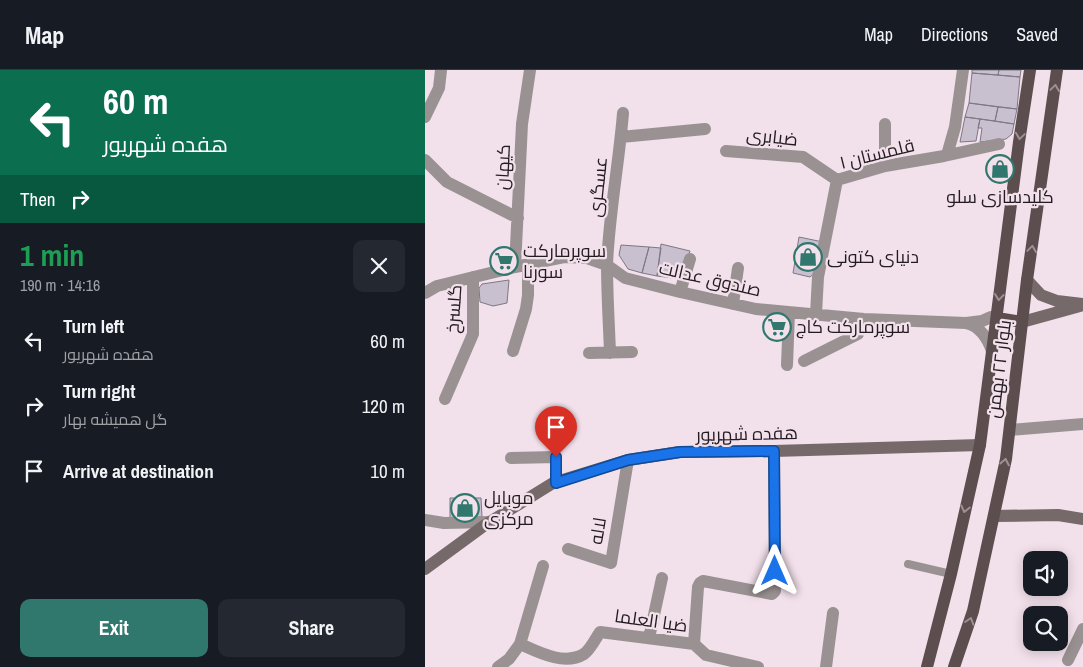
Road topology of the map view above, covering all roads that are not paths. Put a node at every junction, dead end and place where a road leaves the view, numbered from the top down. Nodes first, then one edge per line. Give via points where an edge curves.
1 (441, 70) edge
2 (530, 70) edge
3 (963, 70) edge
4 (1030, 70) edge
5 (1057, 70) edge
6 (623, 113) dead end
7 (425, 117) edge
8 (885, 124) dead end
9 (705, 129) dead end
10 (621, 137) junction
11 (999, 144) dead end
12 (726, 150) dead end
13 (947, 155) junction
14 (425, 160) edge
15 (885, 166) junction
16 (837, 180) junction
17 (518, 218) junction
18 (690, 259) dead end
19 (522, 265) junction
20 (607, 265) junction
21 (738, 268) dead end
22 (473, 277) junction
23 (1027, 280) junction
24 (680, 292) junction
25 (425, 293) edge
26 (733, 304) junction
27 (1083, 305) edge
28 (789, 312) junction
29 (816, 314) junction
30 (997, 318) junction
31 (864, 319) junction
32 (1022, 322) junction
33 (966, 323) junction
34 (513, 351) dead end
35 (992, 351) junction
36 (632, 352) dead end
37 (589, 353) dead end
38 (610, 353) junction
39 (804, 361) dead end
40 (787, 365) dead end
41 (445, 399) dead end
42 (1083, 424) edge
43 (1010, 430) junction
44 (980, 445) junction
45 (774, 451) junction
46 (511, 458) dead end
47 (628, 460) junction
48 (556, 483) junction
49 (994, 516) junction
50 (1083, 519) edge
51 (425, 520) edge
52 (490, 522) junction
53 (568, 549) dead end
54 (908, 564) dead end
55 (543, 566) dead end
56 (425, 569) edge
57 (951, 574) junction
58 (662, 578) dead end
59 (833, 613) dead end
60 (1083, 629) edge
61 (649, 638) junction
62 (520, 644) junction
63 (695, 644) junction
64 (1067, 660) dead end
65 (498, 667) edge
66 (758, 667) edge
67 (826, 667) edge
68 (927, 667) edge
69 (954, 667) edge

1 - 7 street via 439,88
2 - 17 street, کیهان via 522,124
3 - 13 street via 955,127
4 -> 30 main road, بلوار ۲۲ بهمن
23 -> 5 main road, بلوار ۲۲ بهمن
6 - 10 street, عسگری
8 - 15 street
9 - 10 street
10 - 20 street, عسگری
11 - 13 street, قلمستان ۱
12 - 16 street, ضیابری via 803,157
13 - 15 street, قلمستان ۱
14 - 17 street via 447,182
15 - 16 street, قلمستان ۱
16 - 29 street, قلمستان ۱ via 818,277
17 - 19 street, کیهان
18 - 24 street
19 - 20 street, صندوق عدالت via 564,257 587,258
19 - 22 street, صندوق عدالت
19 - 34 street, کیهان via 528,296
20 - 24 street, صندوق عدالت via 625,278
20 - 38 street, عسگری
21 - 26 street
22 - 25 street, صندوق عدالت via 437,286
22 - 41 street, گلسرخ via 473,334
23 - 27 main road via 1041,295
23 - 32 main road, بلوار ۲۲ بهمن
24 - 26 street, صندوق عدالت
26 - 28 street, صندوق عدالت
27 - 32 main road
28 - 29 street, صندوق عدالت
28 - 40 street
29 - 31 street, صندوق عدالت
30 - 32 main road
30 - 33 street, صندوق عدالت
30 - 35 main road, بلوار ۲۲ بهمن
31 - 33 street, صندوق عدالت
31 - 39 street via 859,334
32 - 43 main road, بلوار ۲۲ بهمن
33 - 35 street via 980,331
35 - 44 main road, بلوار ۲۲ بهمن
36 - 38 street
37 - 38 street
42 - 43 street
49 -> 43 main road, بلوار ۲۲ بهمن
44 - 45 main road, هفده شهریور
44 -> 57 main road, بلوار ۲۲ بهمن
45 - 47 main road, هفده شهریور via 680,452
45 - 63 street via 775,591 772,594 703,581 698,587
46 - 48 street via 556,457
47 - 48 main road, هفده شهریور
47 - 53 street, لاله via 611,563
48 - 52 main road, هفده شهریور
49 - 50 main road via 1058,515
69 -> 49 main road, بلوار ۲۲ بهمن via 973,611
51 - 52 street
52 - 56 main road, هفده شهریور
54 - 57 lane
55 - 62 street
57 - 68 main road, بلوار ۲۲ بهمن
58 - 61 street
59 - 67 street
60 - 64 street
61 - 62 street, ضیا العلما via 600,632 585,654 575,658 548,656
61 - 63 street, ضیا العلما
62 - 65 street
63 - 66 street, ضیا العلما via 706,655

